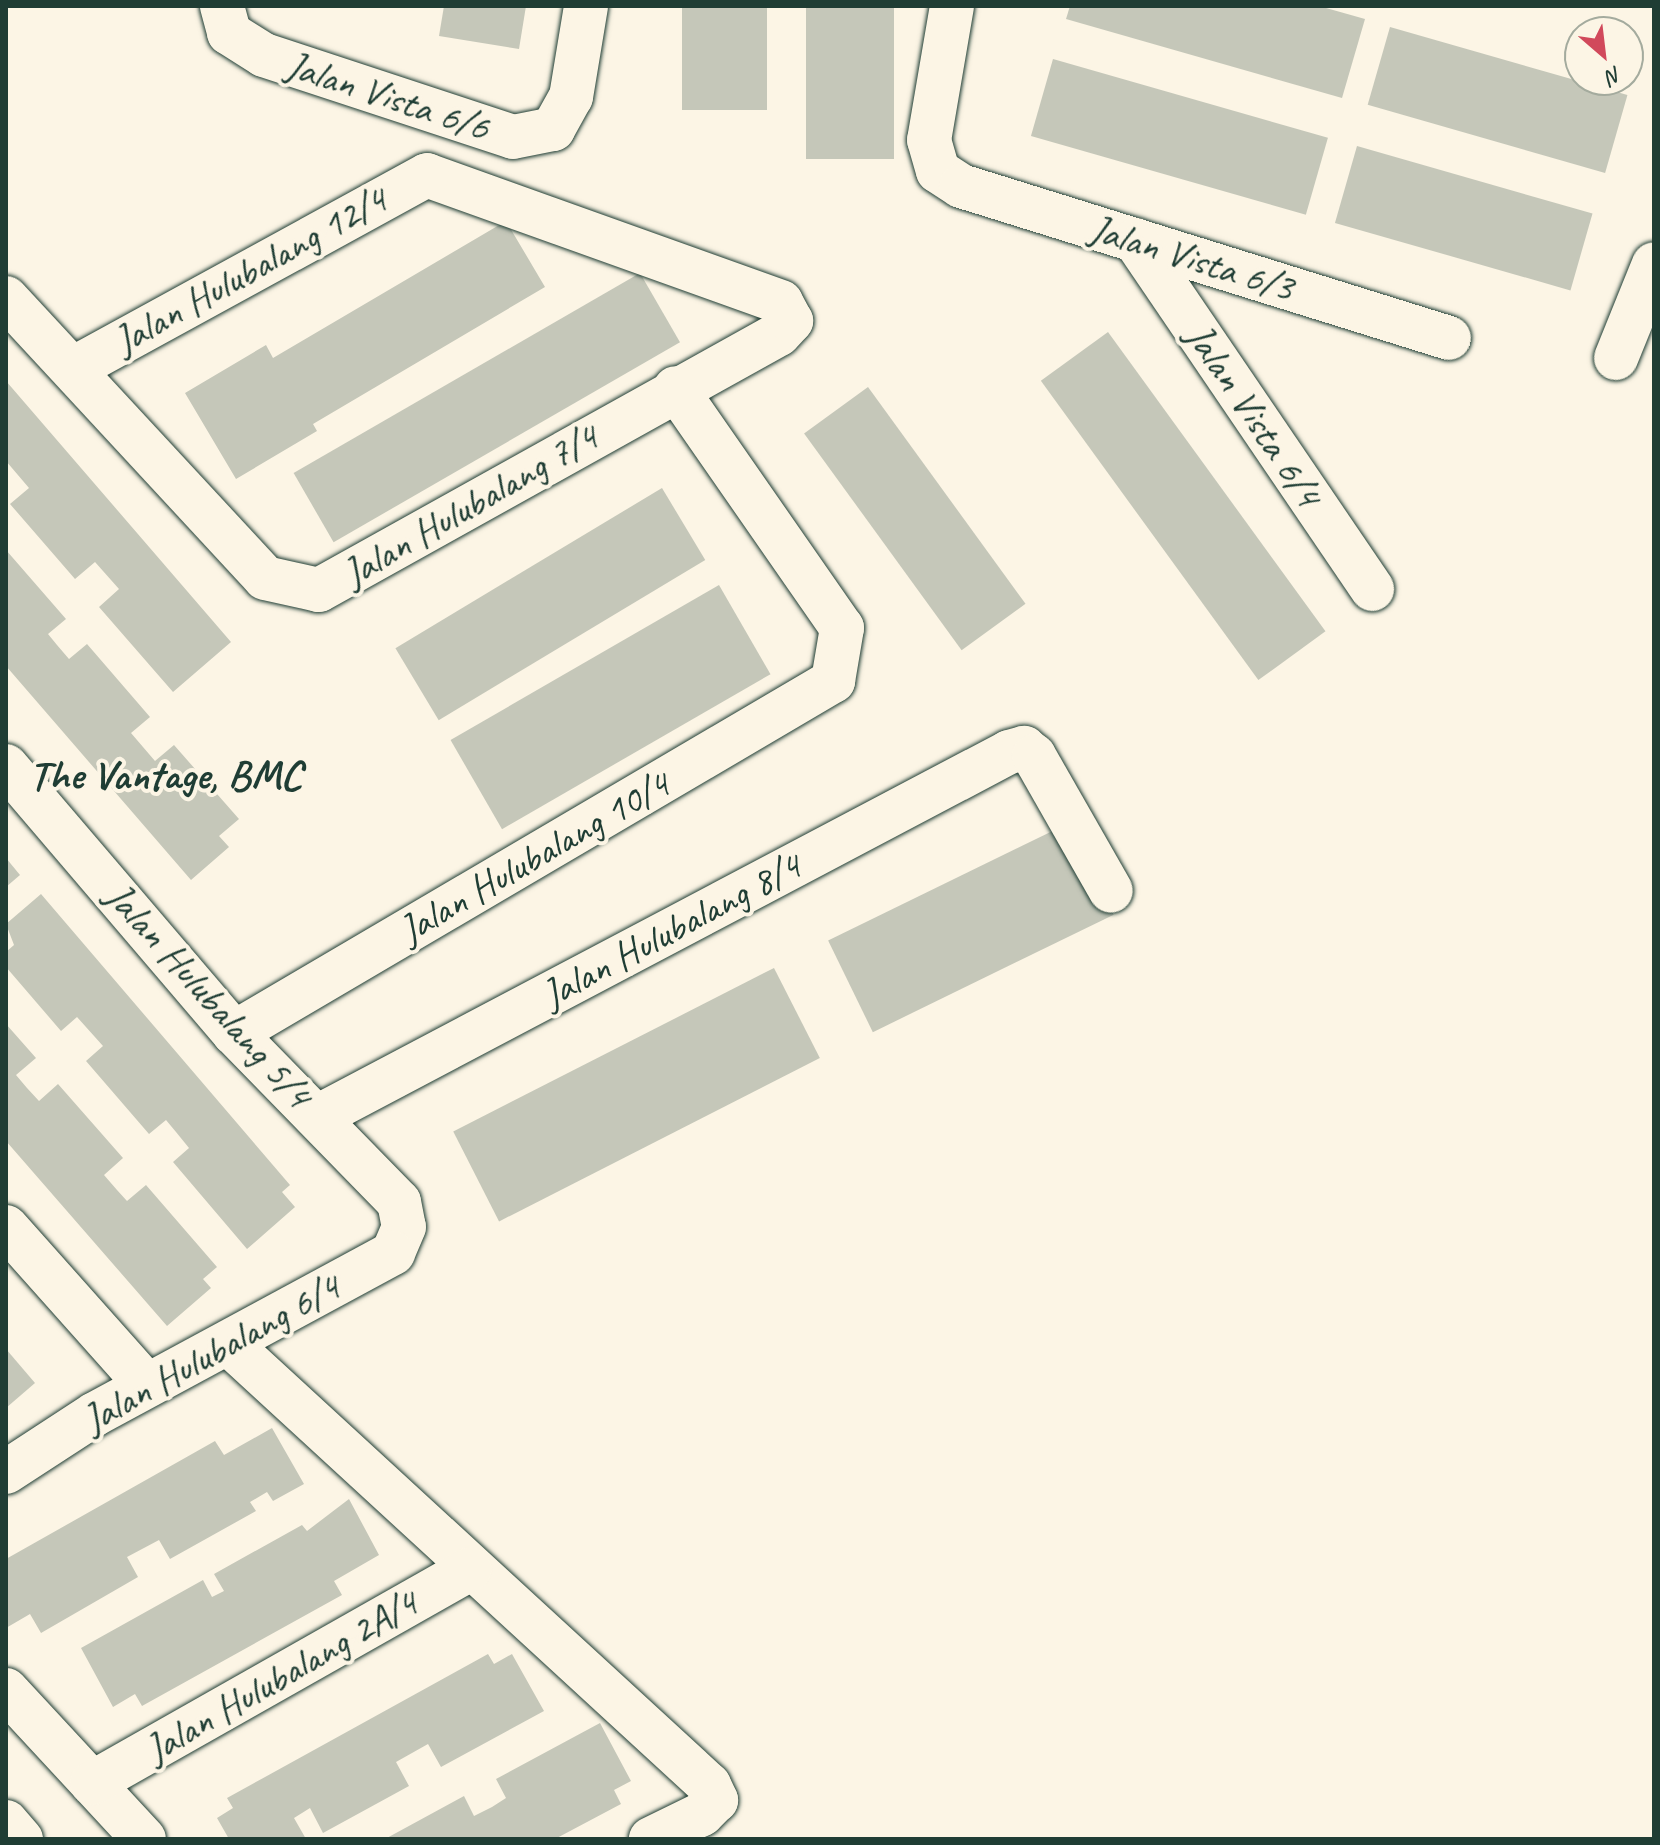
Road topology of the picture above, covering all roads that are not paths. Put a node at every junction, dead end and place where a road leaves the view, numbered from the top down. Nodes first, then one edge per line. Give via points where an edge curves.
1 (586, 6) edge
2 (952, 6) edge
3 (226, 20) edge
4 (427, 175) joint
5 (1135, 240) junction
6 (1654, 264) edge
7 (6, 298) edge
8 (1449, 338) dead end
9 (1616, 358) dead end
10 (75, 368) junction
11 (675, 388) junction
12 (1372, 589) dead end
13 (6, 766) edge
14 (1111, 891) dead end
15 (234, 1033) junction
16 (319, 1116) junction
17 (6, 1227) edge
18 (404, 1227) joint
19 (229, 1344) junction
20 (147, 1385) junction
21 (6, 1472) edge
22 (470, 1569) junction
23 (6, 1690) edge
24 (92, 1783) junction
25 (6, 1822) edge
26 (21, 1839) edge
27 (144, 1839) edge
28 (651, 1839) edge

1 - 3 street, Jalan Vista 6/6 via 571,97 553,129 513,137 264,55
2 - 5 street, Jalan Vista 6/3 via 929,140 938,171 961,186
4 - 10 street, Jalan Hulubalang 12/4
4 - 11 street, Jalan Hulubalang 7/4 via 781,302 791,321 779,334
5 - 8 street, Jalan Vista 6/3
5 - 12 street, Jalan Vista 6/4
6 - 9 street
7 - 10 street, Jalan Hulubalang 7/4
10 - 11 street, Jalan Hulubalang 7/4 via 265,578 319,590
11 - 15 street, Jalan Hulubalang 10/4 via 842,628 833,681
13 - 15 street, Jalan Hulubalang 5/4
14 - 16 street, Jalan Hulubalang 8/4 via 1024,748
15 - 16 street, Jalan Hulubalang 5/4
16 - 18 street, Jalan Hulubalang 5/4 via 399,1202
17 - 20 street
18 - 19 street, Jalan Hulubalang 6/4 via 393,1253
19 - 20 street, Jalan Hulubalang 6/4
19 - 22 street
20 - 21 street, Jalan Hulubalang 6/4
22 - 24 street, Jalan Hulubalang 2A/4
22 - 28 street via 709,1785 716,1800
23 - 24 street
24 - 27 street
25 - 26 street

